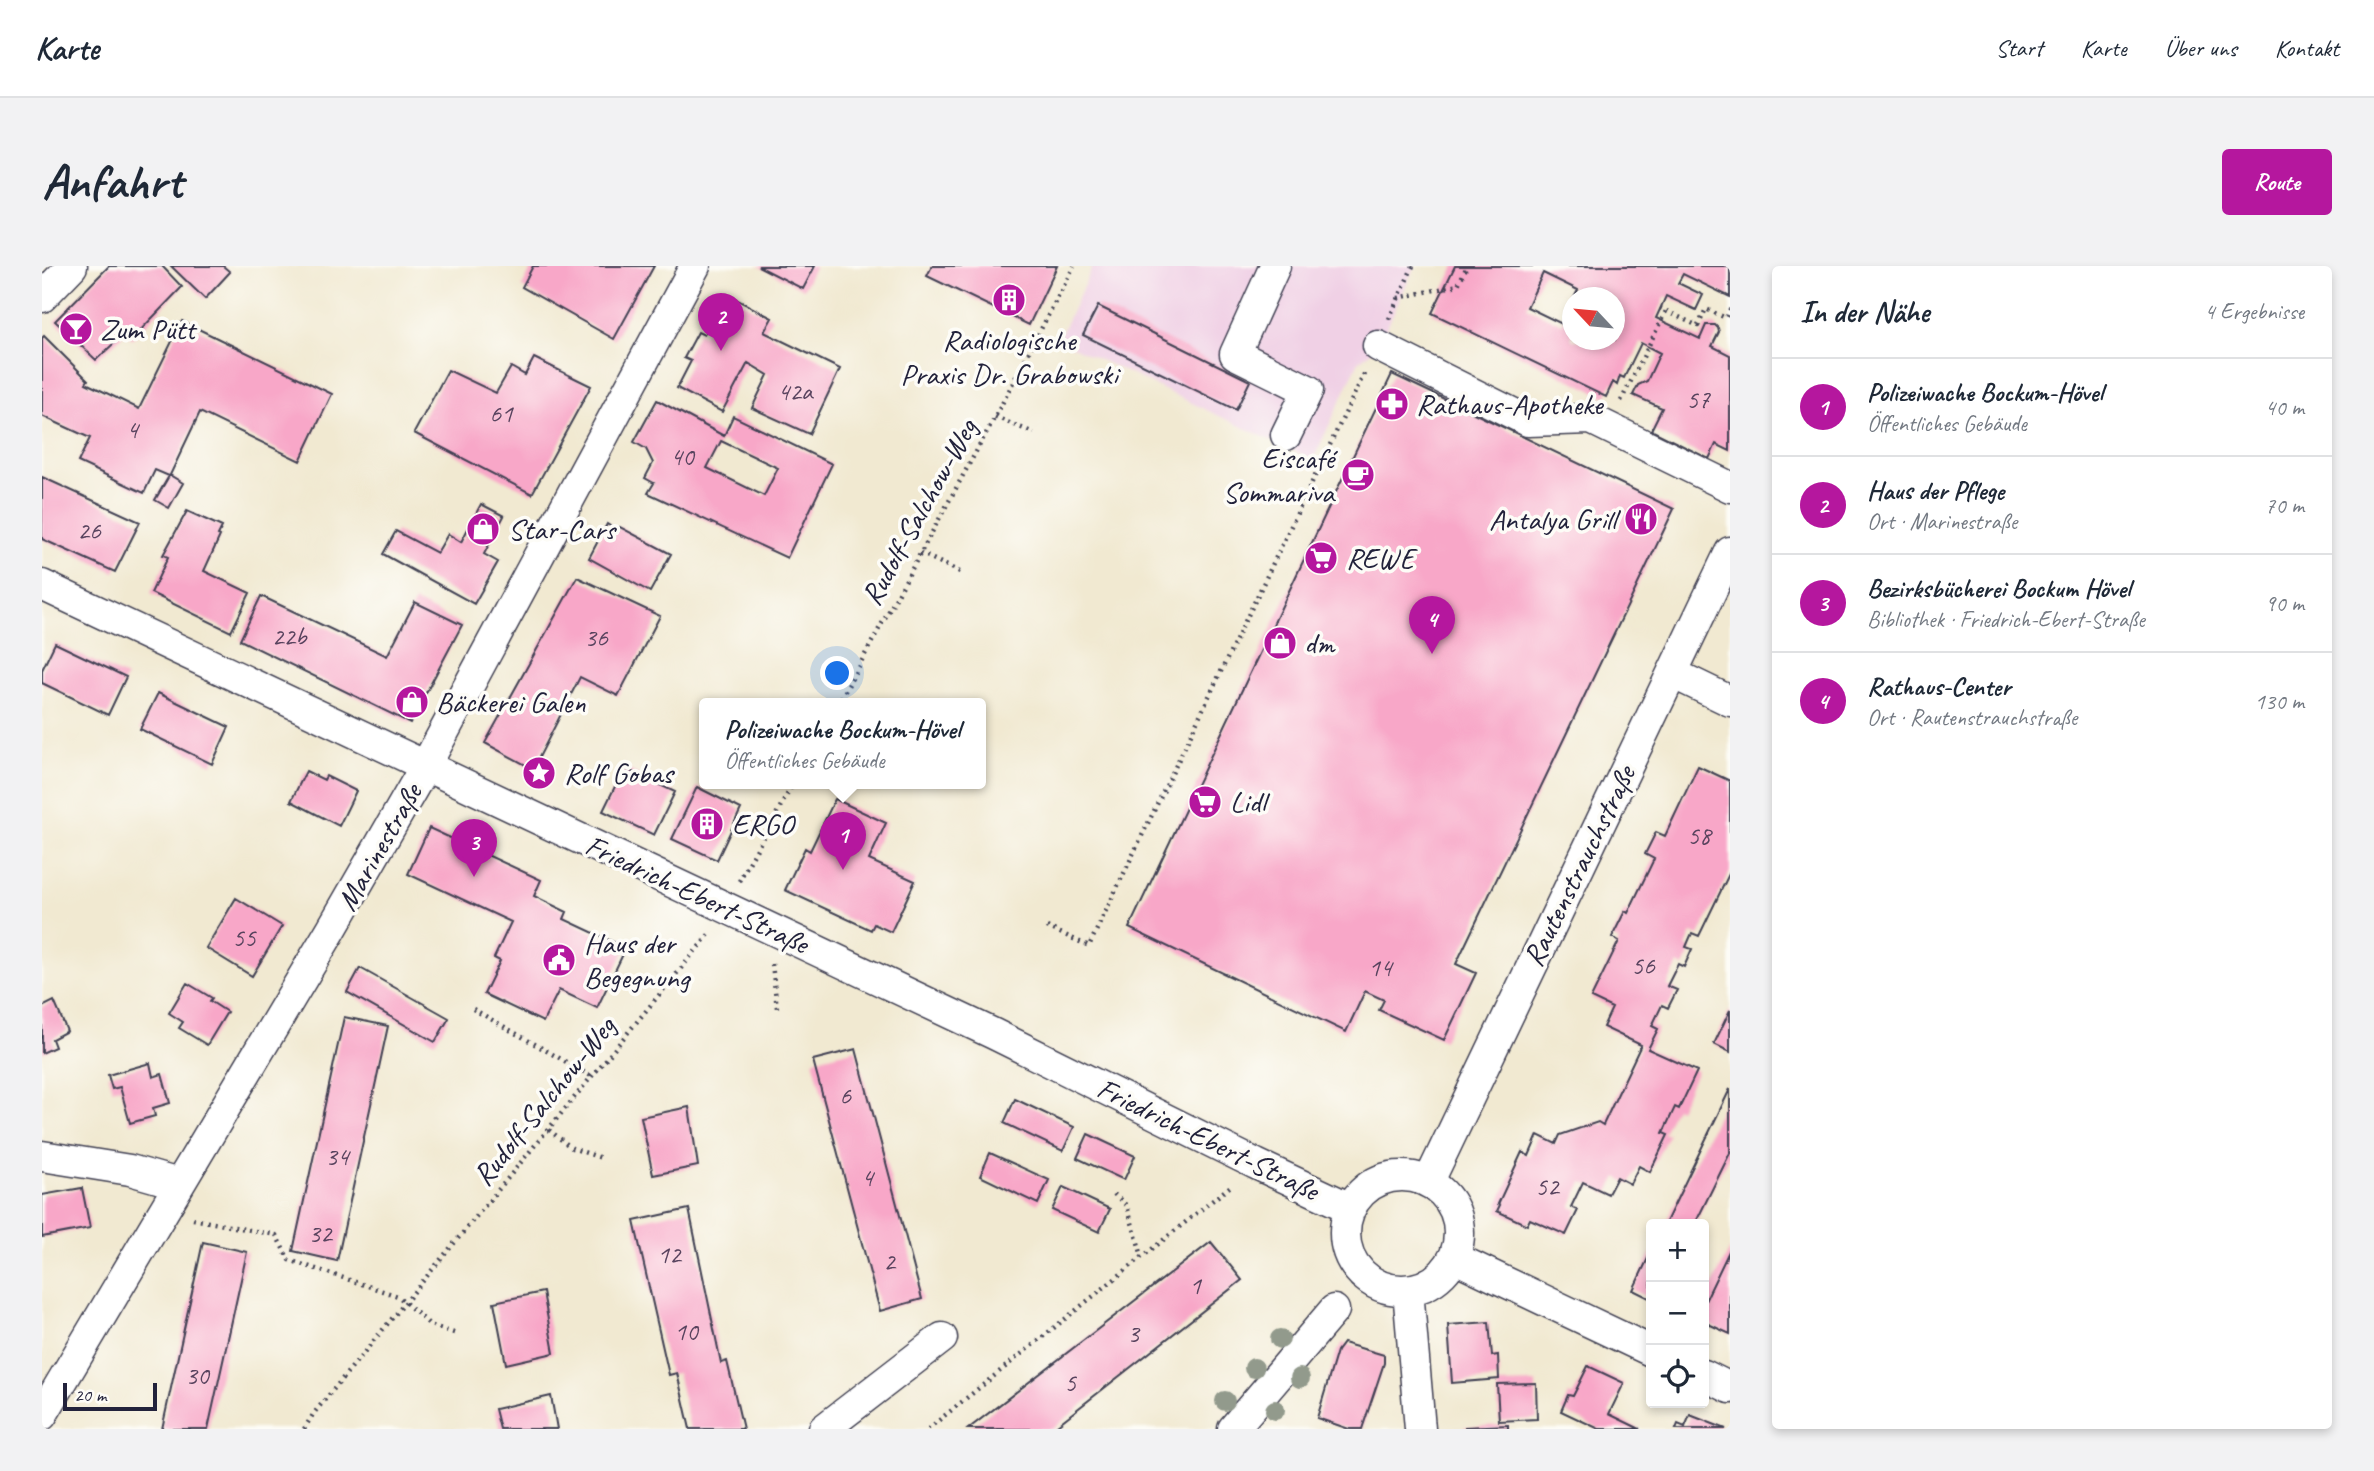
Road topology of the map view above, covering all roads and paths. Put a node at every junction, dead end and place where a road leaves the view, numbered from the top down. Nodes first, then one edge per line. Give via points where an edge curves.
1 (72, 266) edge
2 (695, 266) edge
3 (1074, 266) edge
4 (1275, 266) edge
5 (1413, 266) edge
6 (1467, 266) edge
7 (42, 297) edge
8 (1398, 298) junction
9 (1730, 309) edge
10 (1378, 346) junction
11 (1627, 390) dead end
12 (995, 417) junction
13 (1034, 433) dead end
14 (1286, 435) dead end
15 (1730, 487) edge
16 (1730, 552) edge
17 (920, 553) junction
18 (962, 573) dead end
19 (42, 585) edge
20 (1672, 673) junction
21 (841, 698) edge
22 (1730, 701) edge
23 (426, 765) junction
24 (790, 789) edge
25 (725, 908) junction
26 (1047, 927) dead end
27 (768, 928) junction
28 (777, 1008) dead end
29 (473, 1009) dead end
30 (591, 1076) junction
31 (549, 1130) junction
32 (42, 1156) edge
33 (601, 1158) dead end
34 (1256, 1164) junction
35 (1429, 1181) junction
36 (179, 1184) junction
37 (1114, 1194) dead end
38 (1350, 1208) junction
39 (162, 1213) junction
40 (1142, 1256) junction
41 (1455, 1258) junction
42 (1408, 1290) junction
43 (405, 1300) junction
44 (1334, 1310) dead end
45 (457, 1335) dead end
46 (942, 1338) dead end
47 (1646, 1349) edge
48 (1709, 1378) edge
49 (1730, 1388) edge
50 (42, 1415) edge
51 (304, 1429) edge
52 (824, 1429) edge
53 (928, 1429) edge
54 (1233, 1429) edge
55 (1420, 1429) edge

1 - 7 street
2 - 23 street, Marinestraße
3 - 12 path, Rudolf-Salchow-Weg
4 - 14 street via 1235,354 1308,390
5 - 8 path
6 - 8 path via 1458,285
8 - 10 path
9 - 11 path via 1726,318 1706,309 1698,326 1663,309
10 - 15 street via 1528,421 1591,419
10 - 26 path via 1088,946
12 - 13 path
12 - 17 path, Rudolf-Salchow-Weg
16 - 20 street, Rautenstrauchstraße
17 - 18 path
17 - 21 path, Rudolf-Salchow-Weg
19 - 23 street, Friedrich-Ebert-Straße
20 - 22 street
20 - 35 street, Rautenstrauchstraße
23 - 25 street, Friedrich-Ebert-Straße
23 - 36 street, Marinestraße
24 - 25 path, Rudolf-Salchow-Weg
25 - 27 street, Friedrich-Ebert-Straße
25 - 30 path, Rudolf-Salchow-Weg via 708,937
27 - 28 path
27 - 34 street, Friedrich-Ebert-Straße
29 - 30 path
30 - 31 path, Rudolf-Salchow-Weg
31 - 33 path via 572,1148
31 - 43 path, Rudolf-Salchow-Weg
32 - 36 street via 130,1170
34 - 38 street, Friedrich-Ebert-Straße
34 - 40 path
35 - 38 street via 1414,1176 1384,1178 1370,1185
35 - 41 street via 1454,1206 1460,1241
36 - 39 street, Marinestraße
37 - 40 path via 1127,1206
38 - 42 street via 1345,1225 1351,1260 1376,1284
39 - 43 path via 276,1235 289,1260
39 - 50 street, Marinestraße
40 - 53 path
41 - 42 street via 1427,1285
41 - 47 street
42 - 55 street
43 - 45 path via 430,1325
43 - 51 path, Rudolf-Salchow-Weg
44 - 54 street
46 - 52 street
48 - 49 street

